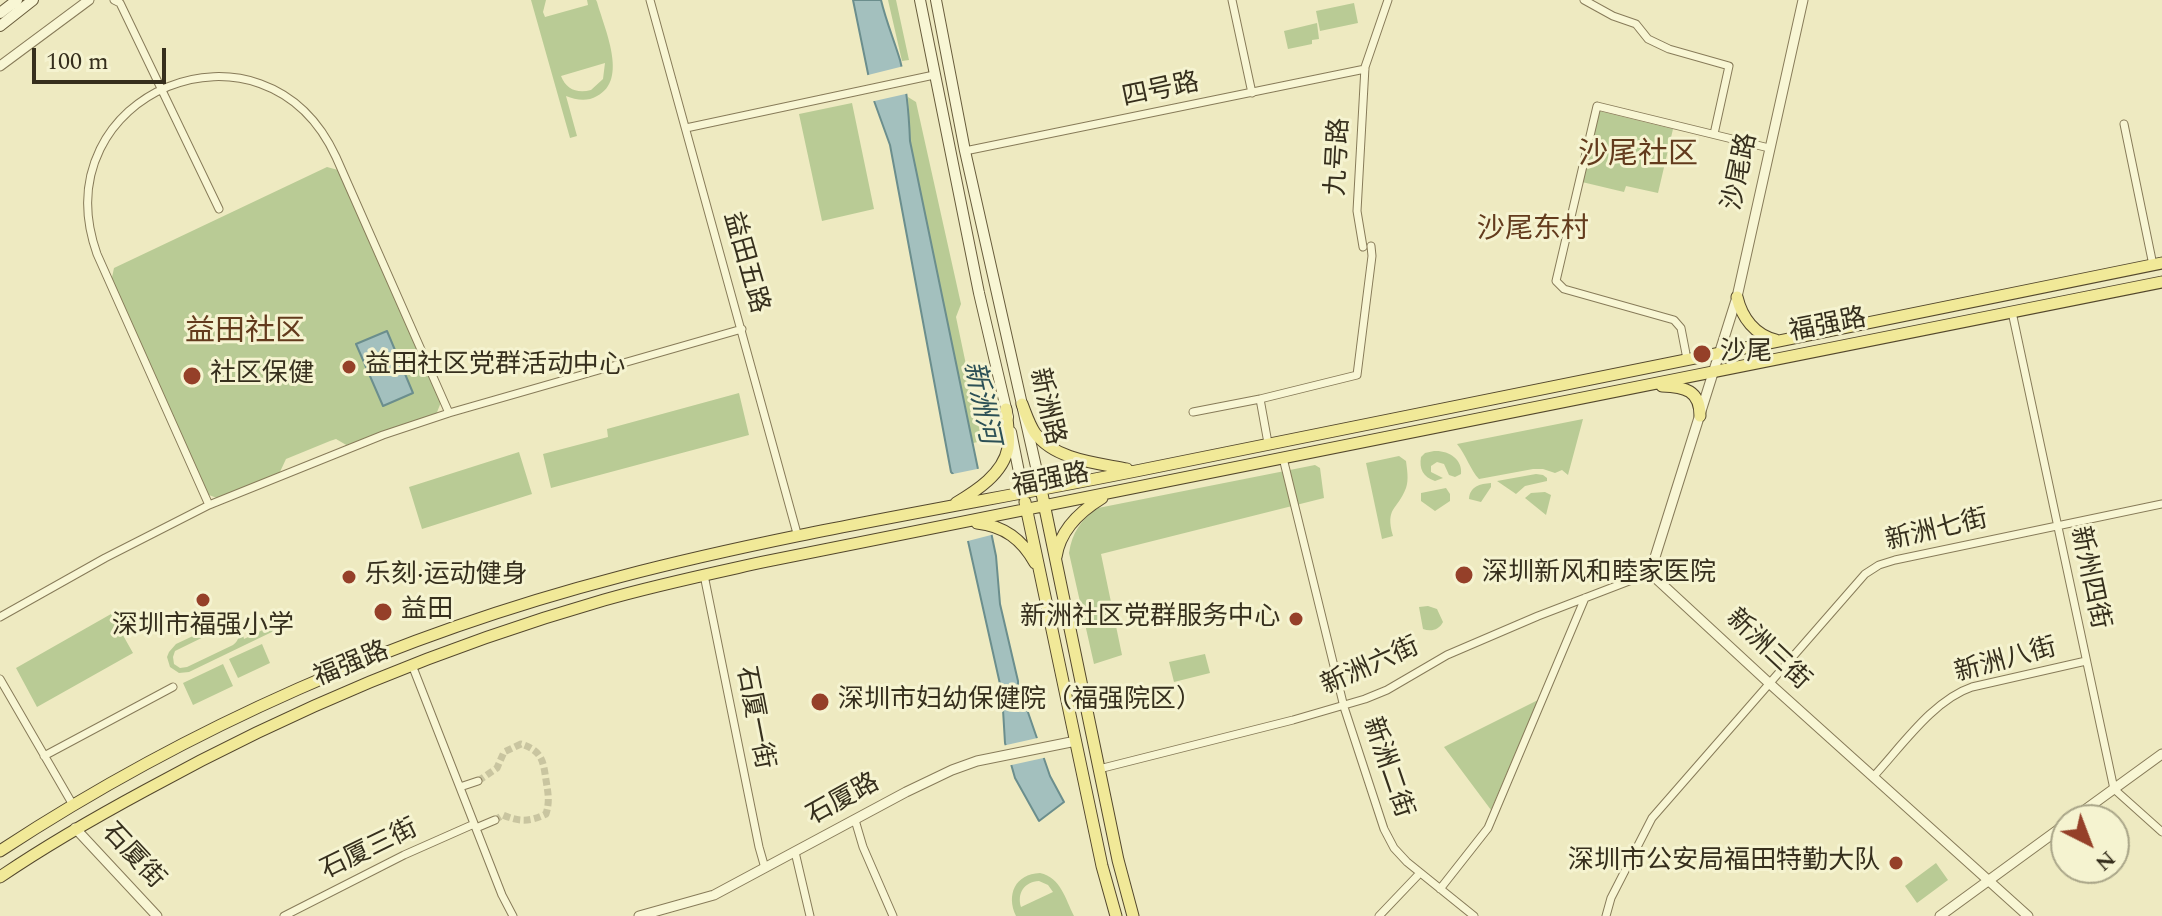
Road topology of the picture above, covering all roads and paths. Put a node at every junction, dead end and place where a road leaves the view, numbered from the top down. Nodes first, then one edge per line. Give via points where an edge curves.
1 (17, 0) edge
2 (33, 0) edge
3 (89, 0) edge
4 (114, 0) edge
5 (650, 0) edge
6 (920, 0) edge
7 (936, 0) edge
8 (1232, 0) edge
9 (1388, 0) edge
10 (1584, 0) edge
11 (1803, 0) edge
12 (0, 13) edge
13 (0, 26) edge
14 (0, 66) edge
15 (1365, 69) junction
16 (934, 75) junction
17 (161, 89) junction
18 (1252, 93) junction
19 (2124, 124) dead end
20 (686, 128) junction
21 (1714, 134) junction
22 (1769, 148) junction
23 (965, 151) junction
24 (219, 209) dead end
25 (2158, 264) edge
26 (2162, 282) edge
27 (1737, 297) junction
28 (2012, 312) junction
29 (1846, 327) junction
30 (742, 329) junction
31 (1776, 341) junction
32 (1850, 345) junction
33 (1721, 352) junction
34 (1687, 359) junction
35 (1714, 372) junction
36 (1645, 385) junction
37 (1260, 399) junction
38 (1022, 404) junction
39 (1006, 409) junction
40 (1193, 412) dead end
41 (449, 413) junction
42 (1700, 416) junction
43 (1268, 443) junction
44 (1283, 458) junction
45 (1135, 471) junction
46 (1074, 482) junction
47 (1041, 489) junction
48 (1023, 492) junction
49 (1112, 493) junction
50 (1078, 499) junction
51 (2162, 504) edge
52 (209, 505) junction
53 (1044, 506) junction
54 (949, 508) junction
55 (1027, 509) junction
56 (968, 522) junction
57 (2057, 526) junction
58 (798, 537) junction
59 (1055, 562) junction
60 (1650, 573) junction
61 (704, 575) junction
62 (1040, 578) junction
63 (1585, 598) junction
64 (0, 617) edge
65 (2086, 661) junction
66 (412, 665) junction
67 (0, 679) edge
68 (1769, 683) junction
69 (173, 687) dead end
70 (1344, 707) junction
71 (1076, 741) junction
72 (2162, 754) edge
73 (44, 756) junction
74 (1099, 769) junction
75 (1873, 777) junction
76 (478, 781) tunnel mouth
77 (460, 787) junction
78 (2114, 789) junction
79 (2093, 804) edge
80 (73, 805) junction
81 (495, 820) tunnel mouth
82 (855, 820) junction
83 (475, 826) junction
84 (75, 828) junction
85 (2162, 832) edge
86 (2050, 836) edge
87 (0, 851) edge
88 (795, 852) junction
89 (765, 868) junction
90 (1420, 873) junction
91 (0, 877) edge
92 (1988, 881) junction
93 (1440, 889) junction
94 (157, 916) edge
95 (284, 916) edge
96 (513, 916) edge
97 (639, 916) edge
98 (810, 916) edge
99 (893, 916) edge
100 (1116, 916) edge
101 (1133, 916) edge
102 (1379, 916) edge
103 (1474, 916) edge
104 (1606, 916) edge
105 (1940, 916) edge
106 (2028, 916) edge

1 - 12 main road
2 - 13 main road
3 - 14 street
4 - 17 street
5 - 20 street, 益田五路
6 - 16 main road, 新洲路
7 - 23 main road, 新洲路
8 - 18 street
9 - 15 street, 九号路
10 - 21 street via 1636,24 1658,44 1729,66
11 - 22 street, 沙尾路
15 - 18 street, 四号路
15 - 37 street, 九号路 via 1357,211 1372,256 1357,375
16 - 20 street
16 - 39 main road, 新洲路
17 - 24 street
17 - 41 street via 192,79 240,78 283,94 315,121 336,157
17 - 52 street via 129,111 105,141 90,177 88,216 97,254
18 - 23 street, 四号路
19 - 25 street
20 - 30 street, 益田五路
21 - 22 street
21 - 34 street via 1597,106 1556,281 1564,289 1674,320 1681,328
22 - 27 street, 沙尾路
23 - 38 main road, 新洲路
25 - 29 main road, 福强路
26 - 28 main road, 福强路
27 - 31 main road via 1751,325
27 - 33 street, 沙尾路
28 - 32 main road, 福强路
28 - 57 street, 新州四街
29 - 31 main road, 福强路
29 - 32 main road
30 - 41 street
30 - 58 street, 益田五路
31 - 33 main road, 福强路
32 - 35 main road, 福强路
33 - 34 main road, 福强路
33 - 35 street
34 - 43 main road, 福强路
35 - 36 main road, 福强路
35 - 42 street
36 - 42 main road via 1692,393
36 - 44 main road, 福强路
37 - 40 street
37 - 43 street
38 - 45 main road via 1035,433 1056,451
38 - 47 main road, 新洲路
39 - 48 main road, 新洲路
39 - 54 main road via 1008,450 1000,468
41 - 52 street
42 - 60 street
43 - 45 main road, 福强路
44 - 49 main road, 福强路
44 - 70 street, 新洲二街
45 - 46 main road, 福强路
46 - 47 main road, 福强路
46 - 50 main road
47 - 48 main road, 福强路
47 - 53 main road, 新洲路
48 - 54 main road, 福强路
48 - 55 main road, 新洲路
49 - 50 main road, 福强路
49 - 59 main road via 1069,525
50 - 53 main road, 福强路
51 - 57 street, 新洲七街
52 - 64 street
53 - 55 main road, 福强路
53 - 59 main road, 新洲路
54 - 58 main road, 福强路
55 - 56 main road, 福强路
55 - 62 main road, 新洲路
56 - 61 main road, 福强路
56 - 62 main road via 996,526 1016,538
57 - 65 street, 新州四街
57 - 68 street, 新洲七街 via 1879,565 1859,580
58 - 80 main road, 福强路 via 614,578 421,639 248,712
59 - 74 main road, 新洲路
60 - 63 street, 新洲六街
60 - 68 street, 新洲三街
61 - 66 main road, 福强路 via 551,616
61 - 89 street, 石厦一街
62 - 71 main road, 新洲路
63 - 70 street, 新洲六街 via 1447,655 1387,690
63 - 93 street via 1488,828
65 - 75 street, 新洲八街 via 1956,693
65 - 78 street, 新州四街
66 - 77 street
66 - 84 main road, 福强路 via 236,743
67 - 73 street
68 - 75 street, 新洲三街
68 - 104 street, 新洲七街 via 1652,818
69 - 73 street
70 - 74 street, 新洲六街
70 - 90 street, 新洲二街 via 1384,829 1394,848
71 - 82 street, 石厦路 via 977,761
71 - 100 main road, 新洲路
72 - 78 street
73 - 80 street
74 - 101 main road, 新洲路
75 - 92 street, 新洲三街
76 - 77 street
77 - 83 street
78 - 79 street
78 - 85 street
80 - 87 main road, 福强路
81 - 83 street, 石厦三街
82 - 88 street, 石厦路
82 - 99 street
83 - 95 street, 石厦三街 via 404,855
83 - 96 street
84 - 91 main road, 福强路
84 - 94 street, 石厦街
86 - 92 street
88 - 89 street, 石厦路
88 - 98 street
89 - 97 street, 石厦路 via 714,895
90 - 93 street, 新洲二街
90 - 102 street
92 - 105 street
92 - 106 street, 新洲三街
93 - 103 street, 新洲二街

